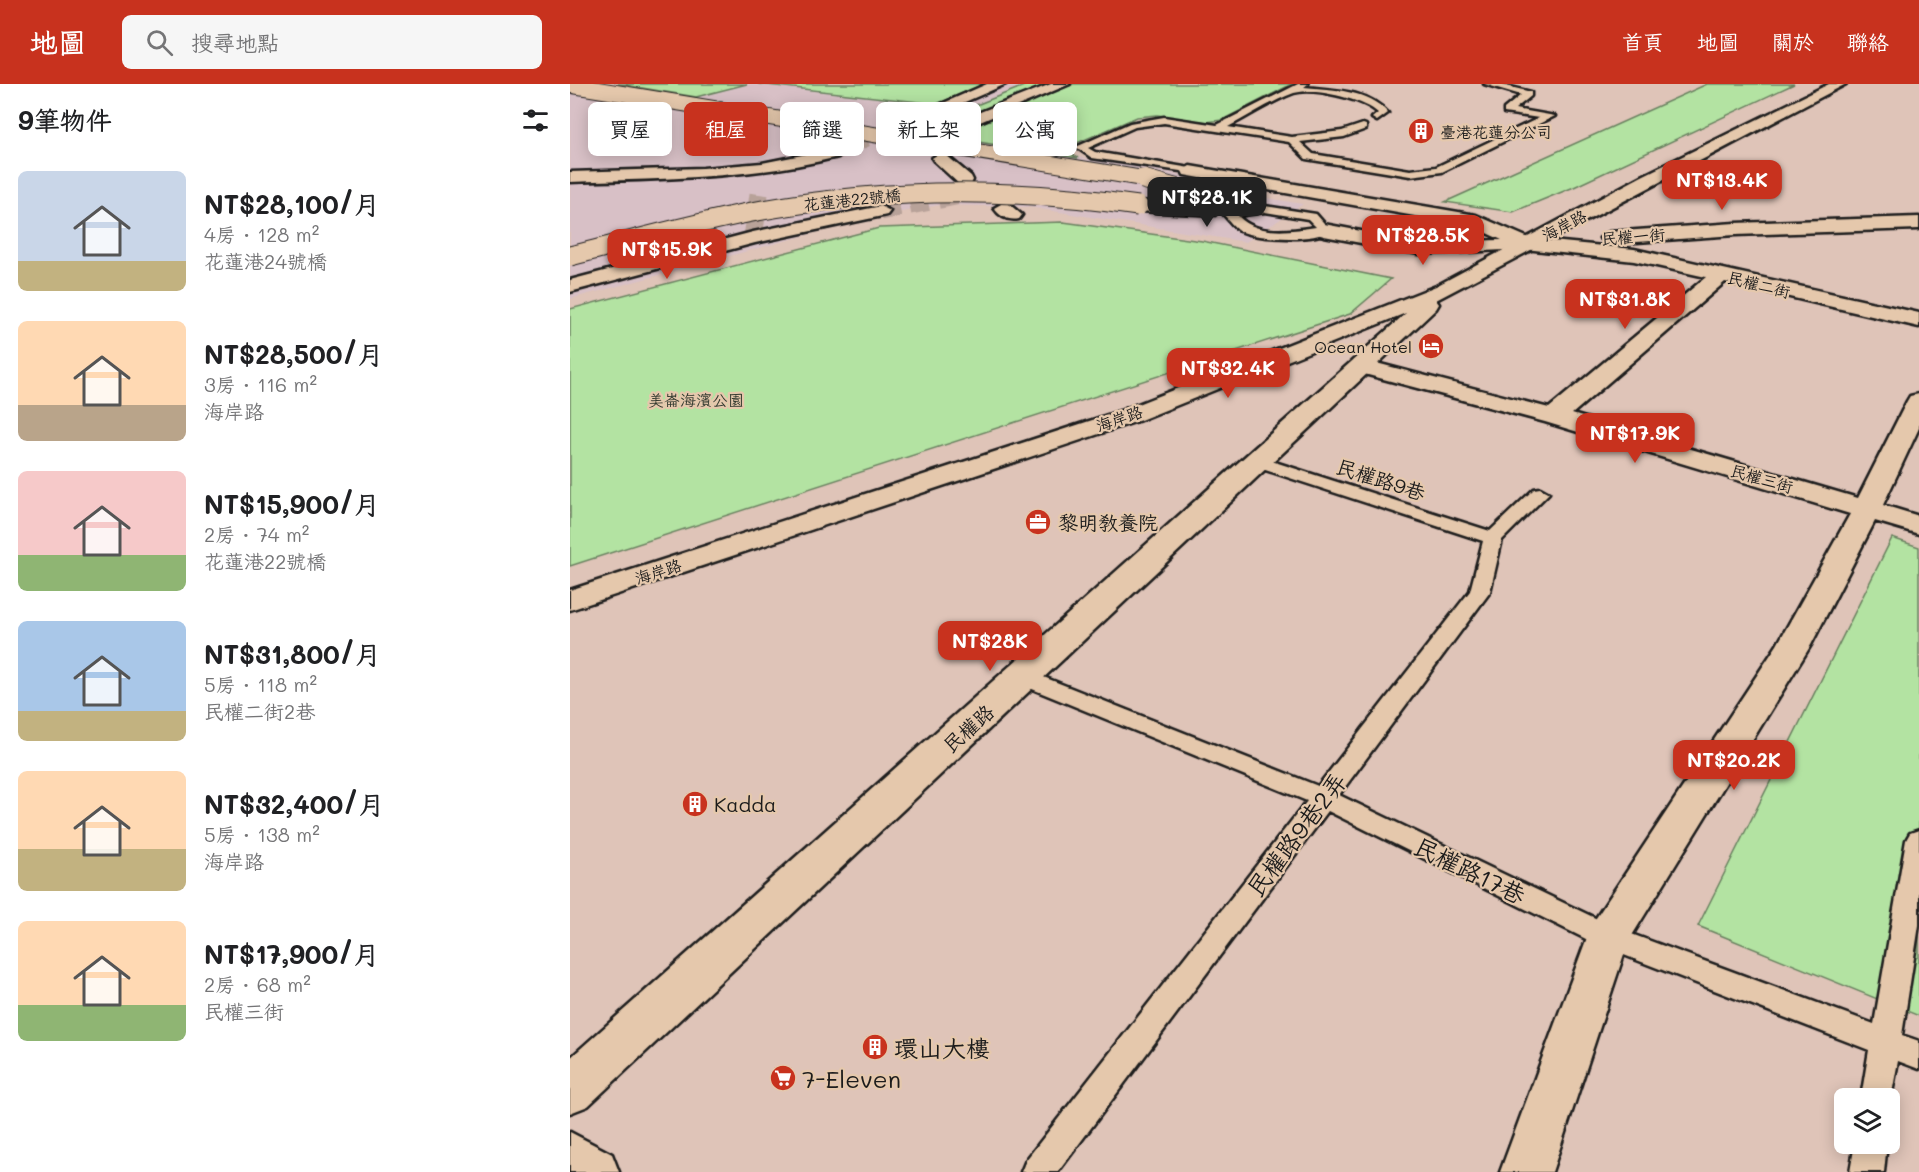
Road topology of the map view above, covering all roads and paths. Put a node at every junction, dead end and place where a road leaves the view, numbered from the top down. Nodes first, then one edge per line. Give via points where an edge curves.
1 (999, 84) edge
2 (1063, 84) edge
3 (1304, 84) edge
4 (1488, 84) edge
5 (1839, 84) edge
6 (570, 85) edge
7 (1294, 89) junction
8 (956, 102) edge
9 (981, 116) edge
10 (1377, 118) dead end
11 (1363, 127) dead end
12 (1217, 129) junction
13 (1292, 140) junction
14 (826, 156) tunnel mouth
15 (940, 158) dead end
16 (1190, 171) joint
17 (570, 177) edge
18 (965, 180) dead end
19 (881, 211) tunnel mouth
20 (1209, 211) junction
21 (1229, 214) junction
22 (1919, 223) edge
23 (1324, 230) junction
24 (1527, 244) junction
25 (570, 256) edge
26 (1722, 274) junction
27 (570, 286) edge
28 (1443, 290) junction
29 (1919, 320) edge
30 (1361, 366) junction
31 (1919, 401) edge
32 (1554, 417) junction
33 (1256, 461) junction
34 (1540, 493) dead end
35 (1867, 509) junction
36 (1919, 525) edge
37 (1493, 538) junction
38 (570, 600) edge
39 (1023, 677) junction
40 (1324, 798) junction
41 (1919, 840) edge
42 (1608, 937) junction
43 (1885, 1041) junction
44 (1919, 1055) edge
45 (1878, 1088) edge
46 (570, 1090) edge
47 (1869, 1154) edge
48 (570, 1157) edge
49 (593, 1172) edge
50 (1038, 1172) edge
51 (1526, 1172) edge
52 (1867, 1172) edge

1 - 8 street
2 - 9 street
3 - 7 lane
4 - 13 lane via 1528,94 1507,111 1550,116 1438,170 1410,173 1310,157
5 - 24 street, 海岸路
6 - 20 street, bridge via 1158,181 1192,193
7 - 10 lane via 1363,98 1376,103 1383,113
7 - 12 lane
11 - 13 lane via 1344,134
12 - 13 lane
12 - 16 lane via 1164,120 1133,125 1081,147 1092,155
14 - 17 street via 761,176 703,173
15 - 18 street
16 - 24 street via 1476,221
19 - 27 street via 753,238
20 - 21 street, 花蓮港22號橋
20 - 25 street, 花蓮港22號橋, bridge via 1008,192 865,196 731,216
21 - 23 lane via 1243,228 1284,236
21 - 23 lane via 1265,208 1312,216
22 - 24 street, 民權一街 via 1735,229
23 - 24 street via 1419,248
24 - 26 street, 民權二街 via 1634,255
24 - 28 street, 海岸路
26 - 29 street, 民權二街
26 - 32 street
28 - 30 street, 民權路
28 - 38 street, 海岸路 via 1129,416
30 - 32 street, 民權三街
30 - 33 street, 民權路
31 - 35 street
32 - 35 street, 民權三街
33 - 37 lane, 民權路9巷
33 - 39 street, 民權路
34 - 37 lane
35 - 36 street, 民權三街
35 - 42 street via 1794,645
37 - 40 lane, 民權路9巷2弄 via 1480,592
39 - 40 lane, 民權路17巷
39 - 46 street, 民權路
40 - 42 lane, 民權路17巷
40 - 50 lane, 民權路9巷2弄
41 - 43 lane
42 - 43 lane, 民權路17巷
42 - 51 street
43 - 44 lane, 民權路17巷
43 - 45 lane
47 - 52 lane
48 - 49 street

